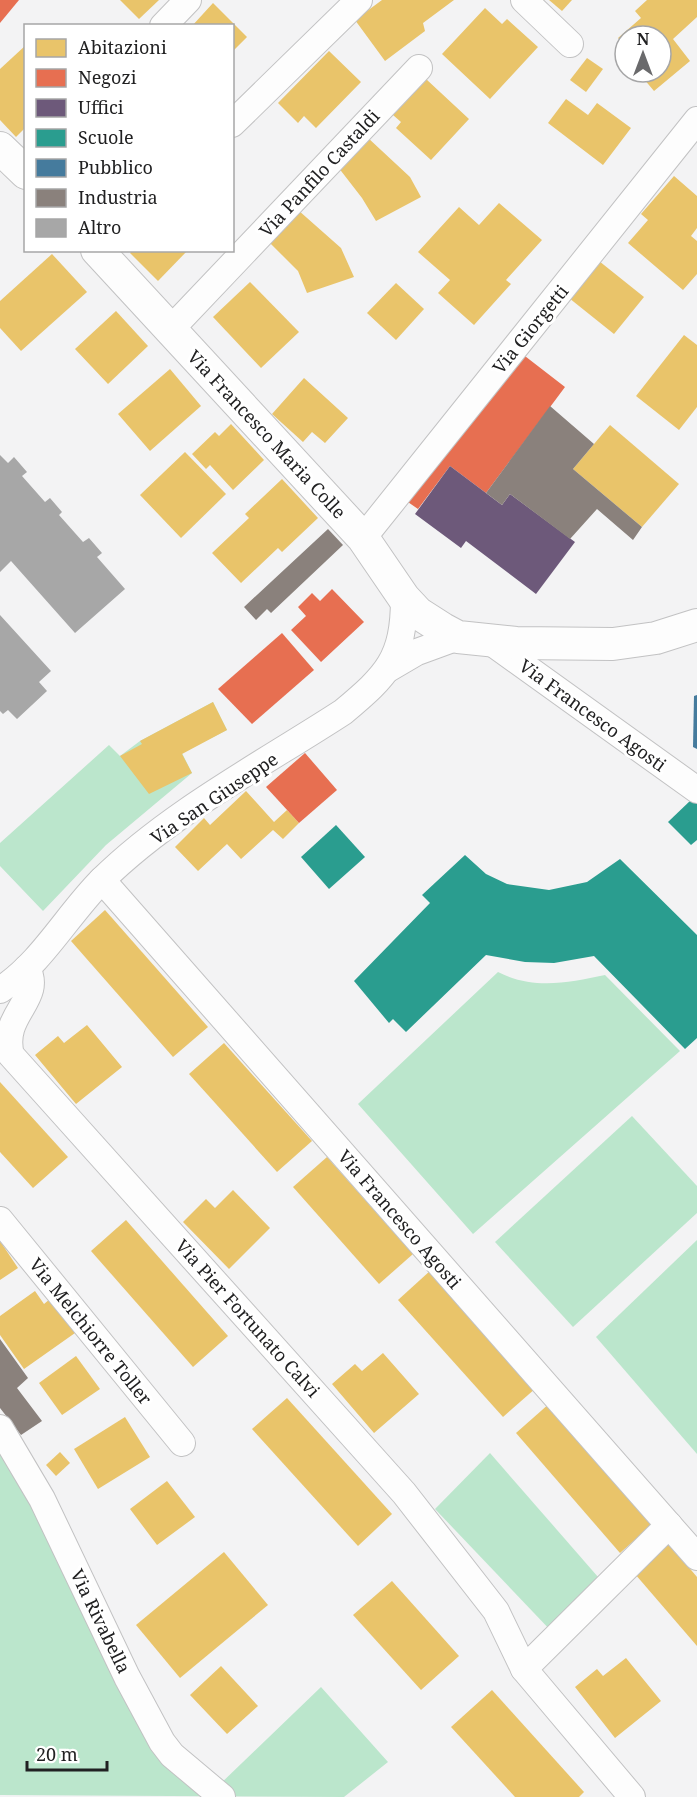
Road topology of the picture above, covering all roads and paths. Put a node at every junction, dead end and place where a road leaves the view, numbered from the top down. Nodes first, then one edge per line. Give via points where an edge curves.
1 (189, 0) edge
2 (359, 0) edge
3 (524, 0) edge
4 (165, 24) edge
5 (570, 44) dead end
6 (419, 68) dead end
7 (697, 120) edge
8 (234, 122) edge
9 (101, 252) edge
10 (170, 330) junction
11 (363, 538) junction
12 (404, 598) junction
13 (697, 625) edge
14 (473, 638) junction
15 (388, 669) junction
16 (697, 790) edge
17 (102, 880) junction
18 (27, 968) junction
19 (0, 990) edge
20 (0, 1220) edge
21 (0, 1428) edge
22 (182, 1443) dead end
23 (669, 1526) junction
24 (697, 1557) edge
25 (524, 1669) junction
26 (222, 1797) edge
27 (632, 1797) edge

1 - 4 street
2 - 8 street
3 - 5 street
6 - 10 street, Via Panfilo Castaldi
7 - 11 street, Via Giorgetti
9 - 10 street, Via Francesco Maria Colle
10 - 11 street, Via Francesco Maria Colle
11 - 12 street, Via Francesco Maria Colle
12 - 14 street, Via Francesco Maria Colle via 430,621
12 - 15 street, Via San Giuseppe via 402,636
13 - 14 street via 656,638 613,644 546,645
14 - 15 street, Via San Giuseppe via 417,652
14 - 16 street, Via Francesco Agosti
15 - 17 street, Via San Giuseppe via 343,712 169,824
17 - 18 street, Via San Giuseppe
17 - 23 street, Via Francesco Agosti
18 - 19 street, Via San Giuseppe
18 - 25 street, Via Pier Fortunato Calvi via 31,986 6,1037 11,1055 404,1493 496,1611
20 - 22 street, Via Melchiorre Toller
21 - 26 street, Via Rivabella via 46,1507 162,1742
23 - 24 street, Via Francesco Agosti
23 - 25 street
25 - 27 street, Via Pier Fortunato Calvi

